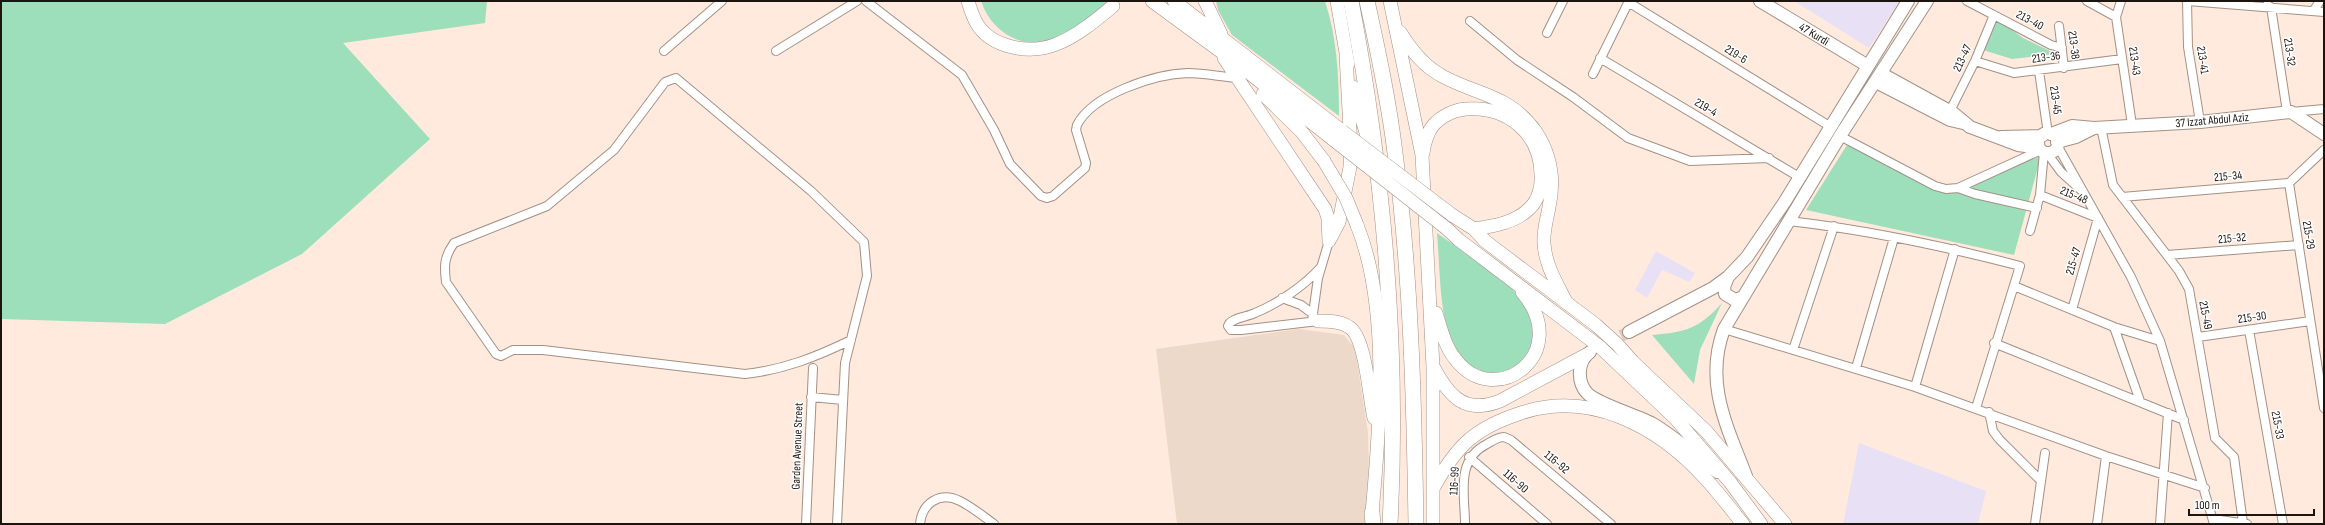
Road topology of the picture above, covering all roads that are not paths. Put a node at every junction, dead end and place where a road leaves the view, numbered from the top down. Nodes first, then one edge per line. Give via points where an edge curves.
1 (722, 1) edge
2 (857, 1) edge
3 (866, 1) edge
4 (968, 1) edge
5 (1152, 1) edge
6 (1174, 1) edge
7 (1205, 1) edge
8 (1330, 1) edge
9 (1337, 1) edge
10 (1351, 1) edge
11 (1367, 1) edge
12 (1390, 1) edge
13 (1563, 1) edge
14 (1629, 1) edge
15 (1967, 1) edge
16 (2087, 1) edge
17 (2121, 1) edge
18 (2187, 1) edge
19 (2259, 1) edge
20 (2320, 1) edge
21 (1764, 2) edge
22 (1908, 2) edge
23 (1112, 6) dead end
24 (1924, 6) edge
25 (2271, 7) junction
26 (2314, 10) junction
27 (2324, 12) edge
28 (1994, 15) junction
29 (2116, 17) junction
30 (1470, 21) dead end
31 (1396, 26) junction
32 (2059, 26) dead end
33 (1343, 29) junction
34 (1548, 33) dead end
35 (1887, 34) junction
36 (1899, 42) junction
37 (1223, 46) junction
38 (2062, 48) junction
39 (664, 51) dead end
40 (776, 52) dead end
41 (1346, 55) junction
42 (1600, 58) junction
43 (2122, 59) junction
44 (1975, 61) junction
45 (1868, 66) junction
46 (2064, 68) junction
47 (2039, 71) junction
48 (1593, 74) dead end
49 (1242, 75) junction
50 (1879, 78) junction
51 (2324, 109) edge
52 (1950, 111) junction
53 (2289, 112) junction
54 (2200, 122) junction
55 (1963, 123) junction
56 (2132, 125) junction
57 (1831, 127) junction
58 (2097, 128) junction
59 (2324, 134) edge
60 (1339, 136) junction
61 (1840, 136) junction
62 (2001, 137) junction
63 (2051, 138) junction
64 (2324, 150) edge
65 (2043, 151) junction
66 (1422, 155) junction
67 (1769, 158) junction
68 (1377, 165) junction
69 (1800, 177) junction
70 (2289, 184) junction
71 (1958, 188) junction
72 (2081, 191) junction
73 (2040, 195) junction
74 (2122, 197) junction
75 (2037, 208) junction
76 (2098, 218) junction
77 (1789, 221) junction
78 (1834, 226) junction
79 (1474, 229) junction
80 (2030, 231) dead end
81 (1894, 238) junction
82 (1329, 241) junction
83 (2299, 245) junction
84 (1955, 249) junction
85 (2167, 255) junction
86 (1321, 267) junction
87 (1510, 277) junction
88 (1728, 277) junction
89 (2014, 286) junction
90 (1430, 287) junction
91 (1742, 297) junction
92 (1282, 298) junction
93 (1566, 304) junction
94 (2072, 310) junction
95 (1315, 319) junction
96 (2310, 321) junction
97 (2114, 327) junction
98 (1724, 330) junction
99 (2249, 330) junction
100 (1629, 332) tunnel mouth
101 (2198, 337) junction
102 (850, 340) junction
103 (2160, 341) junction
104 (1994, 344) junction
105 (1793, 350) junction
106 (1588, 354) joint
107 (1434, 367) junction
108 (813, 368) dead end
109 (1856, 368) junction
110 (1915, 386) junction
111 (811, 397) junction
112 (842, 400) junction
113 (2140, 401) junction
114 (2324, 406) edge
115 (1976, 408) junction
116 (1989, 412) junction
117 (2168, 413) junction
118 (2184, 420) junction
119 (1379, 437) junction
120 (1482, 446) joint
121 (2044, 453) dead end
122 (2106, 456) junction
123 (1469, 457) junction
124 (2164, 473) junction
125 (1747, 477) junction
126 (2040, 480) junction
127 (1730, 482) junction
128 (2205, 488) junction
129 (1434, 489) junction
130 (1372, 520) edge
131 (2214, 522) edge
132 (1463, 523) edge
133 (2246, 523) edge
134 (806, 524) edge
135 (837, 524) edge
136 (920, 524) edge
137 (994, 524) edge
138 (1390, 524) edge
139 (1416, 524) edge
140 (1433, 524) edge
141 (1547, 524) edge
142 (1611, 524) edge
143 (1743, 524) edge
144 (1761, 524) edge
145 (1785, 524) edge
146 (2035, 524) edge
147 (2097, 524) edge
148 (2160, 524) edge
149 (2283, 524) edge

1 - 39 street
2 - 40 street
3 - 49 street via 962,75 994,130 1010,164 1041,196 1047,198 1053,196 1085,168 1086,163 1076,130 1077,125 1097,103 1148,80 1188,74
4 - 23 main road via 977,25 986,34 1008,46 1024,49 1040,49 1055,45 1091,24
5 - 37 main road
6 - 37 main road
7 - 37 main road
8 - 33 main road
9 - 33 main road
10 - 68 highway
11 - 139 highway via 1385,85 1395,152 1405,256 1413,368
12 - 31 main road
13 - 34 street
14 - 42 street
14 - 57 street, 219-6
15 - 28 street, 213-40
16 - 29 street
17 - 29 street, 213-43
18 - 25 street
18 - 54 street, 213-41 via 2188,47
19 - 25 street
20 - 26 street
21 - 45 main road, 47 Kurdi
22 - 24 main road via 1908,10 1911,12
22 - 35 main road
24 - 36 main road
25 - 26 street
25 - 53 street, 213-32
26 - 27 street
28 - 38 street, 213-40 via 2051,45
28 - 44 street, 213-47
29 - 43 street, 213-43
30 - 67 street via 1517,60 1628,138 1690,162
31 - 66 main road via 1402,67
31 - 93 main road via 1422,62 1443,77 1506,102 1524,116 1536,133 1548,153 1553,181 1544,233 1547,262
32 - 38 street, 213-38
33 - 41 main road
35 - 36 main road via 1896,33
35 - 45 main road
36 - 50 main road
37 - 49 main road
37 - 60 main road
38 - 46 street, 213-38
41 - 68 main road via 1359,111
41 - 82 main road via 1350,168 1339,222
42 - 48 street
42 - 67 street, 219-4
43 - 46 street, 213-36
43 - 56 street, 213-43
44 - 47 street, 213-36 via 2014,73
44 - 52 street, 213-47
45 - 57 main road
46 - 47 street, 213-36
47 - 63 street, 213-45
49 - 60 main road
49 - 82 main road via 1326,209
49 - 119 main road, bridge via 1300,131 1324,161 1346,198 1357,225 1369,260 1377,317
50 - 52 main road, 37 Izzat Abdul Aziz
50 - 55 main road, 37 Izzat Abdul Aziz via 1950,120
50 - 61 main road
51 - 53 street
52 - 55 main road, 37 Izzat Abdul Aziz
53 - 54 main road, 37 Izzat Abdul Aziz
53 - 59 main road
54 - 56 main road, 37 Izzat Abdul Aziz
55 - 62 main road, 37 Izzat Abdul Aziz
56 - 58 main road, 37 Izzat Abdul Aziz
57 - 69 main road
58 - 63 main road, 37 Izzat Abdul Aziz via 2072,126
58 - 74 street, 215-49 via 2113,185
60 - 79 main road, bridge
60 - 87 main road, bridge via 1459,240
61 - 71 street via 1935,186 1946,189
61 - 77 main road
62 - 63 main road, 37 Izzat Abdul Aziz
62 - 65 main road, 37 Izzat Abdul Aziz via 2018,145
63 - 65 main road via 2054,151
63 - 65 main road via 2038,141
63 - 72 street via 2074,172
64 - 70 street
65 - 71 street
65 - 72 street
65 - 73 street
66 - 79 main road via 1429,132 1444,116 1457,110 1481,108 1500,113 1515,122 1530,137 1541,159 1542,181 1530,208 1497,226
66 - 90 main road
67 - 69 street, 219-4
68 - 138 highway via 1391,317 1394,433
69 - 88 main road via 1747,257
70 - 74 street, 215-34
70 - 83 street, 215-29
71 - 75 street
72 - 76 street
73 - 75 street
73 - 76 street, 215-48
74 - 85 street, 215-49
75 - 80 street
76 - 94 street, 215-47
76 - 103 street via 2131,277
77 - 78 street
77 - 91 main road
78 - 81 street
78 - 105 street
79 - 93 main road via 1485,241
81 - 84 street
81 - 109 street
82 - 86 street
83 - 85 street, 215-32
83 - 96 street, 215-29
84 - 89 street via 2020,266
84 - 110 street
85 - 101 street, 215-49 via 2189,290
86 - 92 street via 1303,284
86 - 95 street
87 - 90 main road via 1531,302 1541,334 1534,358 1524,369 1510,377 1480,377 1456,361 1446,344
87 - 127 main road via 1600,347 1676,419
88 - 91 main road via 1724,287 1725,294 1735,300
88 - 100 main road via 1705,293
89 - 94 street
89 - 104 street
90 - 107 main road
91 - 98 main road
92 - 95 street via 1301,305
92 - 95 street via 1256,313 1231,320 1228,328 1241,330
93 - 125 main road via 1617,344 1706,431
94 - 97 street
95 - 119 main road via 1345,325 1357,337
96 - 99 street, 215-30
96 - 114 street, 215-29
97 - 103 street
97 - 113 street
98 - 105 street
98 - 125 main road via 1717,352 1717,388 1724,420
99 - 101 street, 215-30
99 - 149 street, 215-33
101 - 133 street, 215-49 via 2215,438 2234,457
102 - 102 street via 867,276 864,242 811,191 676,78 665,82 614,150 547,206 454,243 446,254 446,282 496,354 501,356 513,350 543,350 745,374 771,371 809,360
102 - 112 street
103 - 118 street
104 - 113 street
104 - 115 street
105 - 109 street
106 - 107 main road via 1486,406 1472,405 1453,397
106 - 127 main road via 1581,365 1580,377 1589,395 1653,424
107 - 129 main road
108 - 111 street, Garden Avenue Street
109 - 110 street
110 - 115 street
111 - 112 street
111 - 134 street, Garden Avenue Street
112 - 135 street
113 - 117 street
115 - 116 street
116 - 122 street
116 - 126 street via 1993,431 1999,439
117 - 118 street
117 - 124 street
118 - 128 street
119 - 130 main road
120 - 123 street, 116-99
120 - 142 street, 116-92 via 1500,437 1511,440
121 - 126 street
122 - 124 street
122 - 147 street
123 - 132 street, 116-99 via 1464,472
123 - 141 street, 116-90
124 - 128 street
124 - 148 street
125 - 145 main road
126 - 146 street
127 - 144 main road
128 - 131 street
129 - 140 main road
129 - 143 main road via 1456,451 1466,440 1490,424 1527,411 1565,405 1585,406 1606,410 1630,421 1671,447 1705,478
131 - 133 street
136 - 137 street via 922,512 927,504 947,498 960,501

